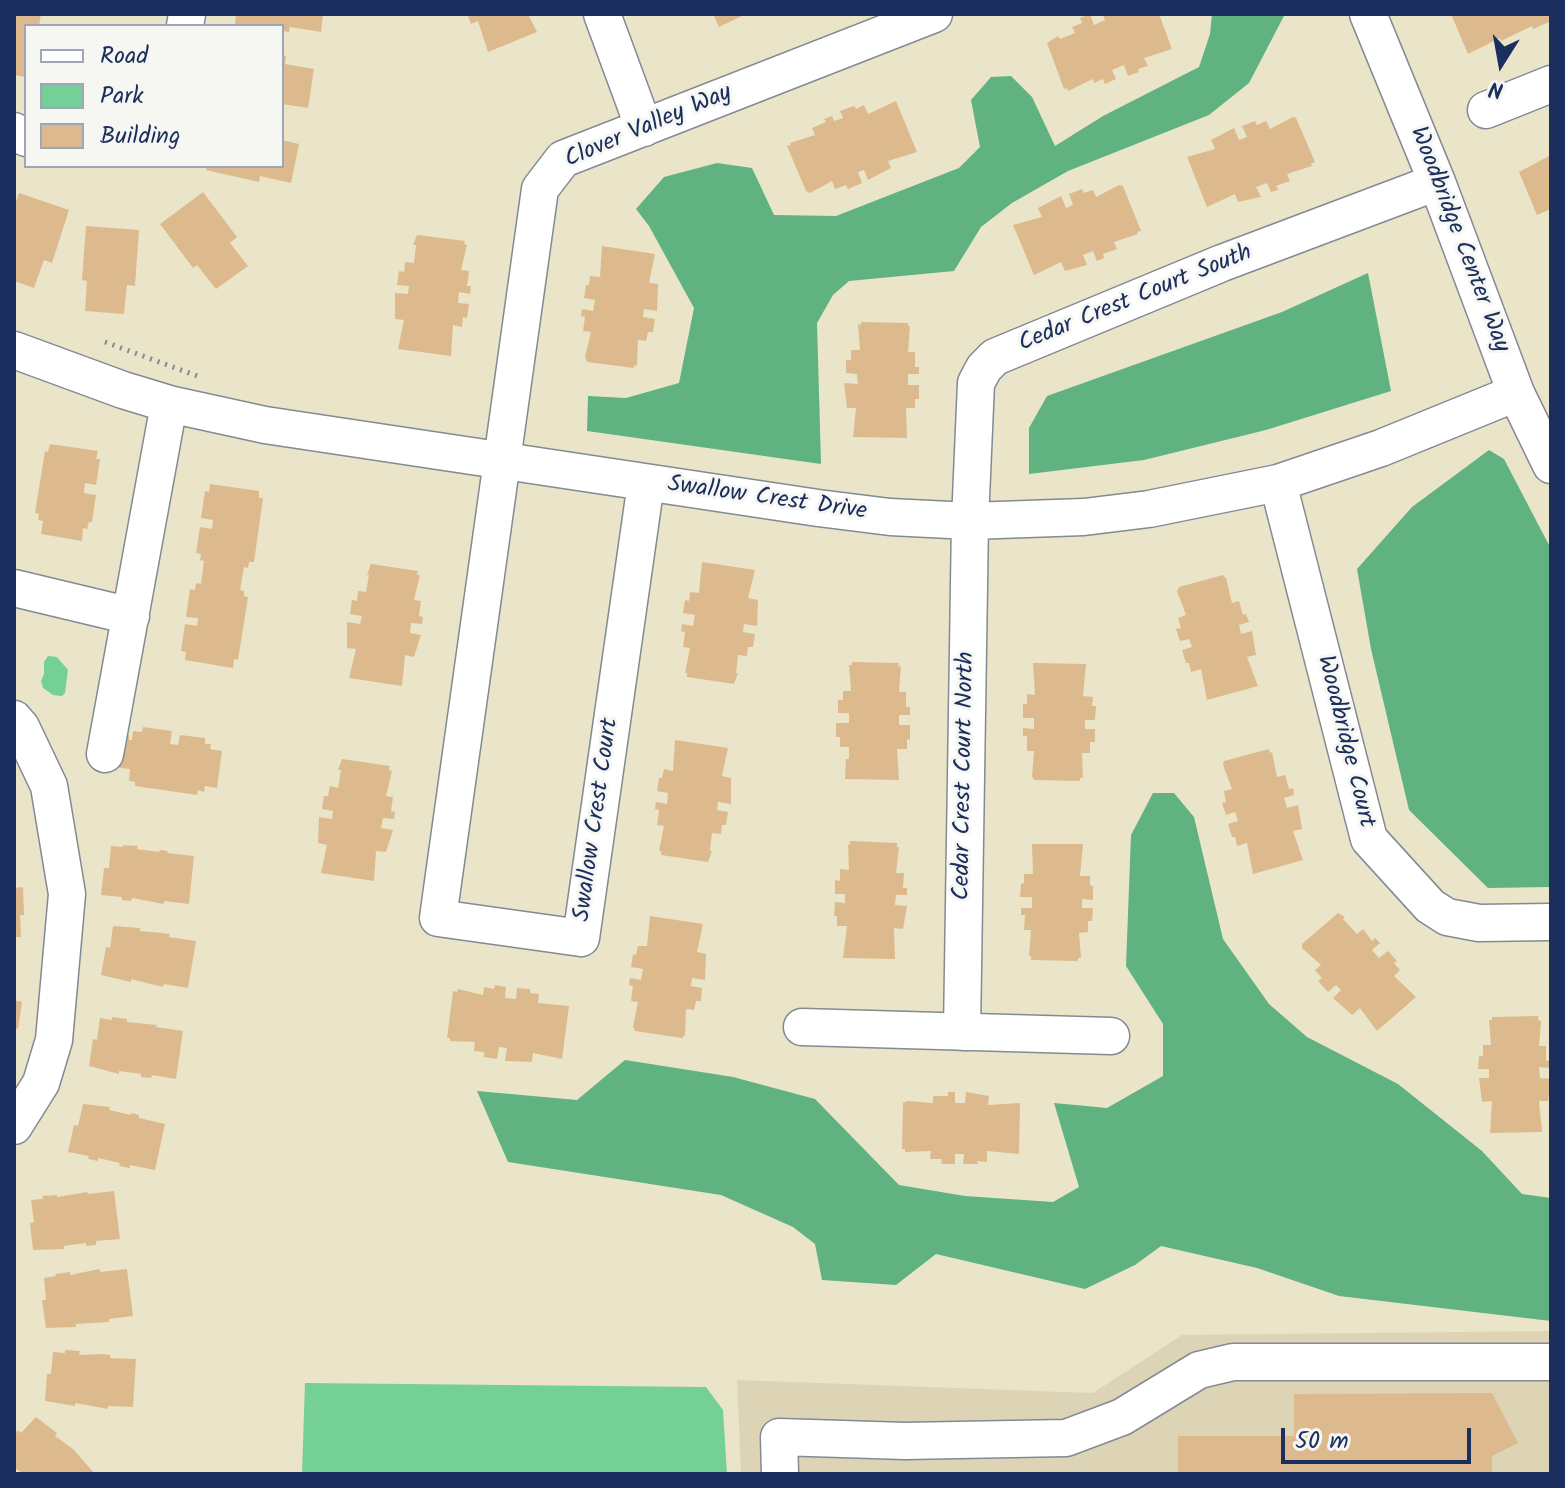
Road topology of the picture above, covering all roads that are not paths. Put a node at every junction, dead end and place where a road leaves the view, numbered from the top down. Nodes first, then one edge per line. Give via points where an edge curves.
1 (602, 14) edge
2 (934, 14) edge
3 (1368, 14) edge
4 (1551, 84) edge
5 (1486, 110) dead end
6 (644, 128) junction
7 (1437, 182) junction
8 (14, 350) edge
9 (1516, 393) junction
10 (169, 404) junction
11 (503, 462) junction
12 (1551, 465) edge
13 (646, 483) junction
14 (1278, 483) junction
15 (970, 521) junction
16 (14, 588) edge
17 (131, 616) junction
18 (14, 719) edge
19 (105, 754) dead end
20 (1551, 922) edge
21 (802, 1027) dead end
22 (962, 1032) junction
23 (1111, 1036) dead end
24 (14, 1126) edge
25 (1551, 1362) edge
26 (780, 1474) edge

1 - 6 street
2 - 6 street, Clover Valley Way
3 - 7 street, Woodbridge Center Way
4 - 5 street
6 - 11 street, Clover Valley Way via 563,159 540,189
7 - 9 street, Woodbridge Center Way
7 - 15 street, Cedar Crest Court South via 995,357 976,383
8 - 10 street, Swallow Crest Drive
9 - 12 street, Woodbridge Center Way
9 - 14 street, Swallow Crest Drive
10 - 11 street, Swallow Crest Drive via 265,425
10 - 17 street
11 - 13 street, Swallow Crest Drive
11 - 13 street, Swallow Crest Court via 438,918 581,938
13 - 15 street, Swallow Crest Drive via 890,517
14 - 15 street, Swallow Crest Drive via 1149,509
14 - 20 street, Woodbridge Court via 1369,839 1430,906 1447,917 1479,923
15 - 22 street, Cedar Crest Court North
16 - 17 street
17 - 19 street
18 - 24 street via 49,786 67,894 54,1040 41,1083
21 - 22 street
22 - 23 street
25 - 26 street via 1233,1362 1199,1370 1122,1417 1066,1438 779,1437

